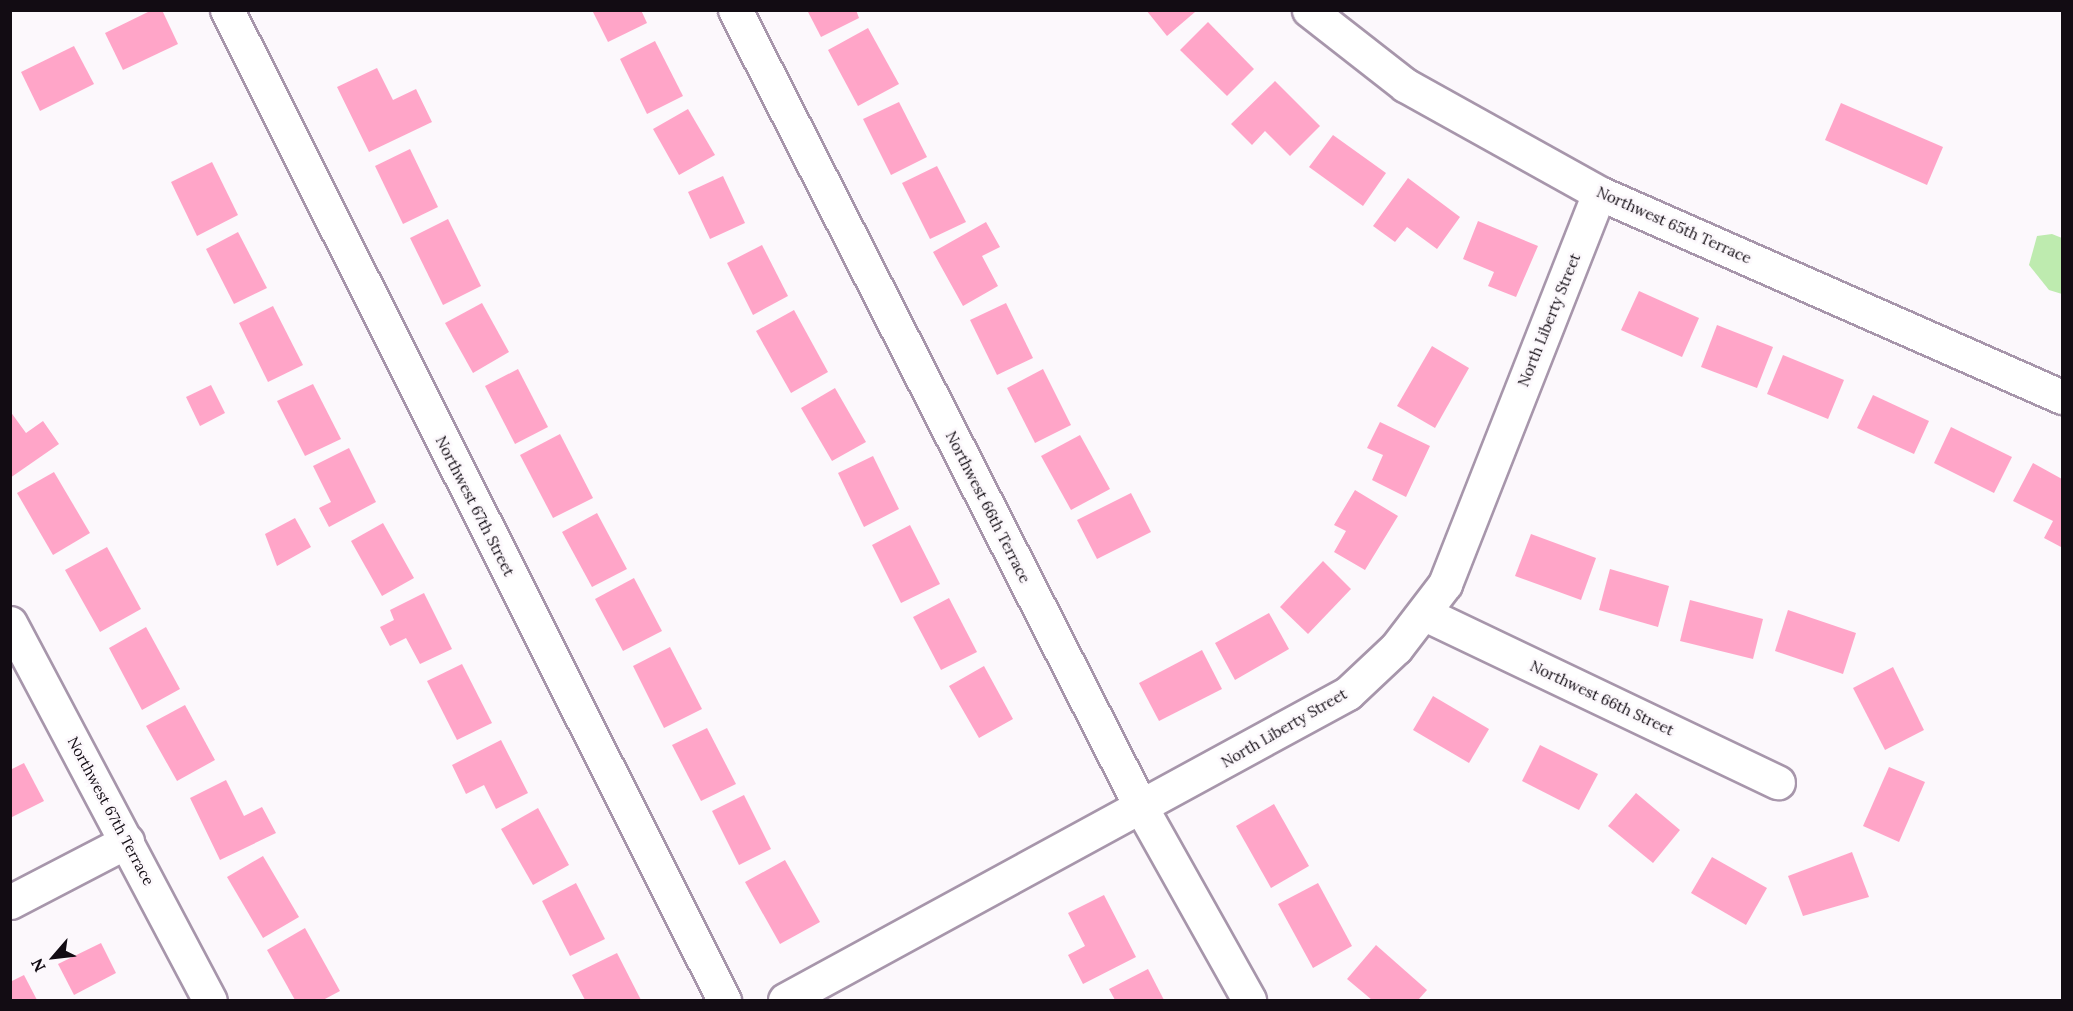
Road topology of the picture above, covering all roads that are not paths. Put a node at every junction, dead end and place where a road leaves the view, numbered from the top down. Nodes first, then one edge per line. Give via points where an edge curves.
1 (227, 10) edge
2 (735, 10) edge
3 (1309, 10) edge
4 (1599, 193) junction
5 (2062, 397) edge
6 (1425, 614) junction
7 (10, 623) edge
8 (1778, 782) dead end
9 (1142, 809) junction
10 (127, 841) junction
11 (10, 902) edge
12 (210, 1000) edge
13 (724, 1000) edge
14 (785, 1000) edge
15 (1248, 1000) edge

1 - 13 street, Northwest 67th Street
2 - 9 street, Northwest 66th Terrace
3 - 4 street, Northwest 65th Terrace via 1405,85
4 - 5 street, Northwest 65th Terrace
4 - 6 street, North Liberty Street via 1445,584
6 - 8 street, Northwest 66th Street
6 - 9 street, North Liberty Street via 1348,693
7 - 10 street, Northwest 67th Terrace
9 - 14 street, North Liberty Street
9 - 15 street, Northwest 66th Terrace
10 - 11 street
10 - 12 street, Northwest 67th Terrace

